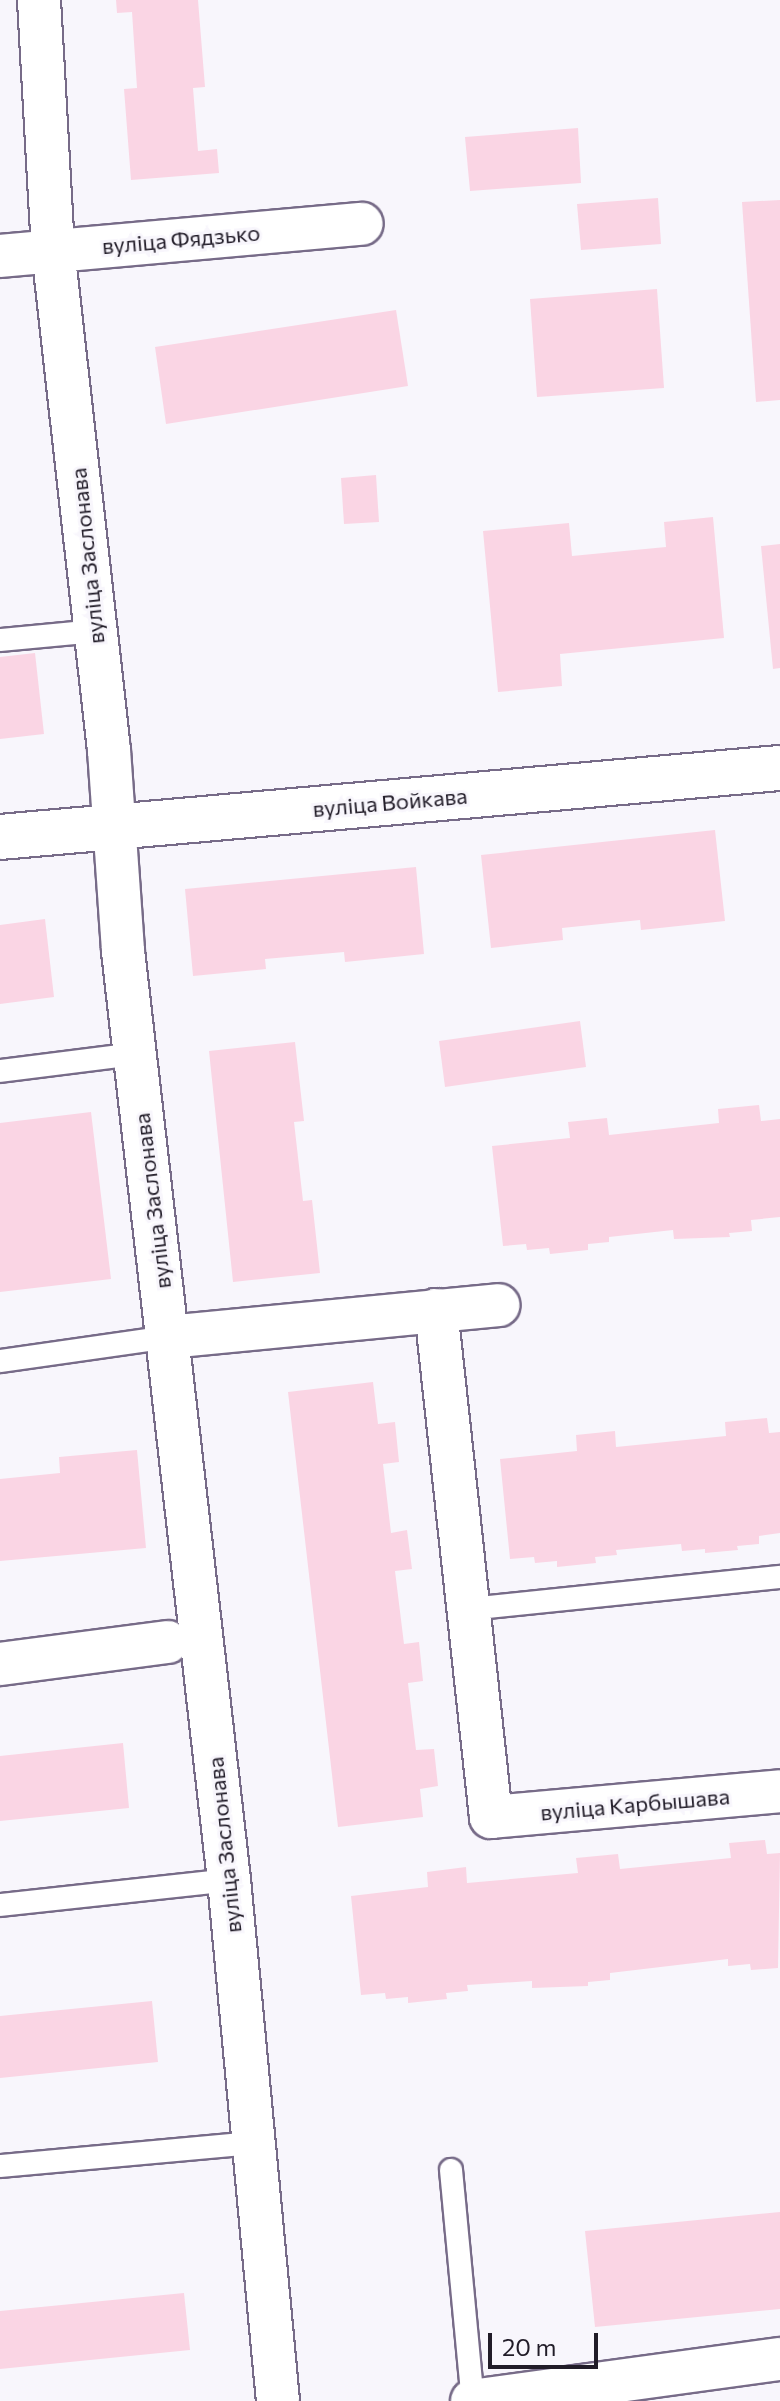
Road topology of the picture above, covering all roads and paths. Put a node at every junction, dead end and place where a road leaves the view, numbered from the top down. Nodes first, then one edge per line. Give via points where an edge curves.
1 (39, 0) edge
2 (362, 224) dead end
3 (53, 250) junction
4 (0, 256) edge
5 (96, 631) junction
6 (0, 640) edge
7 (780, 768) edge
8 (116, 826) junction
9 (0, 837) edge
10 (135, 1054) junction
11 (0, 1071) edge
12 (498, 1305) dead end
13 (436, 1310) junction
14 (168, 1337) junction
15 (0, 1361) edge
16 (780, 1577) edge
17 (469, 1609) junction
18 (168, 1642) dead end
19 (0, 1664) edge
20 (780, 1791) edge
21 (229, 1880) junction
22 (0, 1905) edge
23 (253, 2143) junction
24 (0, 2166) edge
25 (451, 2170) dead end
26 (780, 2359) edge
27 (278, 2401) edge
28 (472, 2401) edge

1 - 3 street, вуліца Заслонава
2 - 3 street, вуліца Фядзько
3 - 4 street, вуліца Фядзько
3 - 5 street, вуліца Заслонава
5 - 6 lane
5 - 8 street, вуліца Заслонава
7 - 8 main road, вуліца Войкава
8 - 9 main road, вуліца Войкава
8 - 10 street, вуліца Заслонава
10 - 11 lane
10 - 14 street, вуліца Заслонава
12 - 13 street
13 - 14 street
13 - 17 street
14 - 15 lane
14 - 21 street, вуліца Заслонава
16 - 17 lane
17 - 20 street, вуліца Карбышава via 491,1817
18 - 19 street
21 - 22 lane
21 - 23 street, вуліца Заслонава
23 - 24 lane
23 - 27 street, вуліца Заслонава
25 - 28 lane
26 - 28 street

